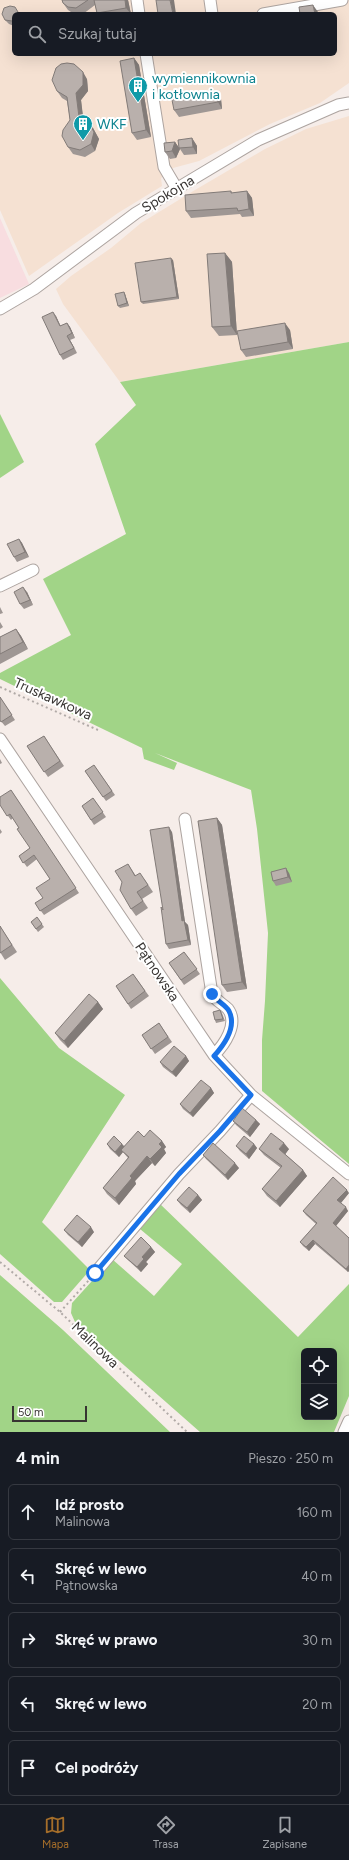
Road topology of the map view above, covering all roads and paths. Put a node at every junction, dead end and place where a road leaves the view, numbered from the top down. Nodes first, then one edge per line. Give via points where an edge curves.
1 (137, 0) edge
2 (210, 0) edge
3 (342, 0) edge
4 (139, 12) edge
5 (212, 12) edge
6 (274, 12) edge
7 (146, 56) edge
8 (349, 103) edge
9 (177, 189) junction
10 (0, 308) edge
11 (32, 570) dead end
12 (0, 586) edge
13 (0, 687) edge
14 (98, 730) dead end
15 (0, 739) edge
16 (185, 819) dead end
17 (214, 1056) junction
18 (251, 1095) junction
19 (349, 1174) edge
20 (0, 1262) edge
21 (95, 1273) joint
22 (60, 1312) junction
23 (349, 1421) edge
24 (187, 1432) edge
25 (344, 1432) edge

1 - 4 street
2 - 5 street
3 - 6 street
7 - 9 street via 164,167
8 - 9 street, Spokojna via 338,105 258,140
9 - 10 street, Spokojna via 136,213 34,289
11 - 12 street
13 - 14 path, Truskawkowa
15 - 17 street, Pątnowska
16 - 17 street via 212,994 215,1000 229,1011 231,1021 225,1043
17 - 18 street, Pątnowska
18 - 19 street, Pątnowska
18 - 21 street via 179,1174
20 - 22 path, Malinowa
21 - 22 path
22 - 24 path, Malinowa
23 - 25 street

